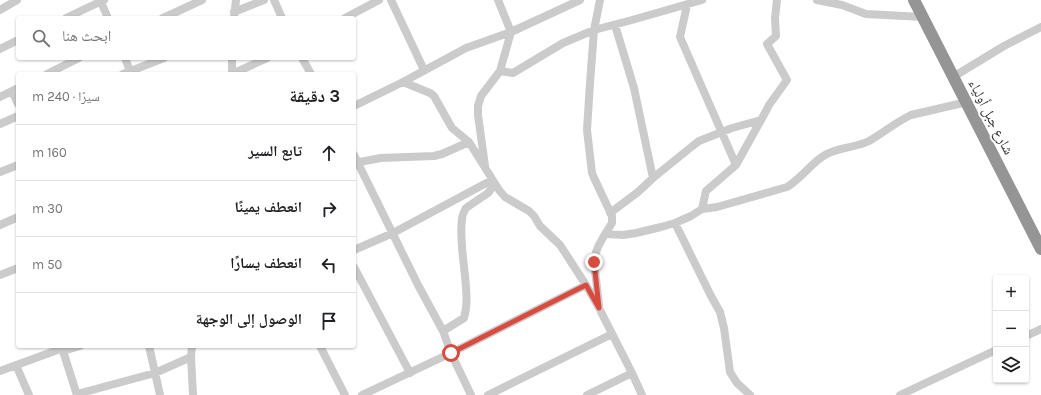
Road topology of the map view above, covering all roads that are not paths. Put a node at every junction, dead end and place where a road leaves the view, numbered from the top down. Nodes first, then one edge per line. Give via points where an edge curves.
1 (17, 0) edge
2 (202, 0) edge
3 (236, 0) edge
4 (264, 0) edge
5 (274, 0) edge
6 (379, 0) edge
7 (391, 0) edge
8 (498, 0) edge
9 (580, 0) edge
10 (600, 0) edge
11 (702, 0) edge
12 (777, 0) edge
13 (817, 0) edge
14 (914, 0) edge
15 (102, 1) edge
16 (687, 5) junction
17 (0, 10) edge
18 (234, 15) edge
19 (70, 16) edge
20 (107, 16) edge
21 (167, 16) edge
22 (281, 16) edge
23 (349, 16) edge
24 (923, 17) junction
25 (615, 24) junction
26 (1041, 27) edge
27 (594, 30) junction
28 (511, 32) junction
29 (16, 41) edge
30 (0, 49) edge
31 (75, 60) edge
32 (125, 60) edge
33 (159, 60) edge
34 (232, 60) edge
35 (263, 60) edge
36 (303, 60) edge
37 (424, 70) junction
38 (500, 71) junction
39 (51, 72) edge
40 (127, 72) edge
41 (129, 72) edge
42 (232, 72) edge
43 (236, 72) edge
44 (309, 72) edge
45 (953, 77) junction
46 (403, 82) junction
47 (15, 90) edge
48 (0, 97) edge
49 (967, 102) junction
50 (356, 105) edge
51 (16, 117) edge
52 (761, 120) junction
53 (0, 124) edge
54 (721, 132) junction
55 (469, 142) junction
56 (356, 160) edge
57 (356, 162) edge
58 (736, 165) junction
59 (16, 166) edge
60 (486, 170) junction
61 (0, 172) edge
62 (653, 178) junction
63 (494, 182) junction
64 (702, 209) junction
65 (610, 213) junction
66 (16, 218) edge
67 (675, 223) junction
68 (0, 225) edge
69 (393, 233) junction
70 (606, 234) junction
71 (356, 249) edge
72 (1041, 249) edge
73 (16, 269) edge
74 (356, 271) edge
75 (0, 275) edge
76 (586, 285) junction
77 (599, 308) junction
78 (1041, 329) edge
79 (443, 331) junction
80 (612, 334) junction
81 (1029, 335) edge
82 (63, 348) edge
83 (149, 348) edge
84 (192, 348) edge
85 (321, 348) edge
86 (993, 351) edge
87 (451, 353) junction
88 (191, 357) junction
89 (16, 365) junction
90 (0, 371) edge
91 (155, 373) junction
92 (410, 373) junction
93 (632, 373) junction
94 (29, 395) edge
95 (77, 395) edge
96 (160, 395) edge
97 (193, 395) edge
98 (345, 395) edge
99 (362, 395) edge
100 (471, 395) edge
101 (488, 395) edge
102 (587, 395) edge
103 (642, 395) edge
104 (750, 395) edge
105 (900, 395) edge

1 - 17 street
2 - 21 street
3 - 18 street
4 - 18 street
5 - 22 street
6 - 23 street
7 - 37 street
8 - 28 street
9 - 28 street
10 - 27 street
11 - 16 street
12 - 52 street via 776,36 767,44 787,80
13 - 24 street via 842,5 866,14
14 - 24 highway, شارع جبل أولياء
15 - 19 street
15 - 20 street
16 - 25 street
16 - 54 street via 680,37
24 - 45 highway, شارع جبل أولياء
25 - 27 street
25 - 62 street via 634,88
26 - 45 street
27 - 38 street via 563,43 513,73
27 - 65 street via 587,130 592,173
28 - 37 street via 466,48
28 - 38 street
29 - 30 street
31 - 39 street
32 - 40 street
33 - 41 street
34 - 42 street
35 - 43 street
36 - 44 street
37 - 46 street
38 - 60 street via 481,96 478,106
45 - 49 highway, شارع جبل أولياء
46 - 50 street
46 - 55 street via 434,96 452,128
47 - 48 street
49 - 64 street via 911,115 869,141 830,152 788,187
49 - 72 highway, شارع جبل أولياء
51 - 53 street
52 - 54 street
52 - 58 street
54 - 58 street
54 - 62 street via 699,141
55 - 56 street via 434,156
55 - 60 street
57 - 69 street
58 - 64 street via 706,191
59 - 61 street
60 - 63 street
62 - 65 street
63 - 69 street
63 - 76 street via 506,197 529,211 560,245
63 - 79 street via 488,193 464,211 461,234 466,310 464,318
64 - 67 street
65 - 70 street via 612,223
66 - 68 street
67 - 70 street via 636,233
67 - 104 street via 720,312 730,372
69 - 71 street
69 - 79 street
70 - 77 street via 595,257
73 - 75 street
74 - 92 street
76 - 77 street
76 - 87 street
77 - 80 street
78 - 81 street
79 - 87 street
80 - 93 street
80 - 101 street
82 - 89 street
82 - 95 street
83 - 91 street
84 - 88 street
85 - 98 street
86 - 105 street
87 - 92 street
87 - 100 street
88 - 91 street
88 - 97 street
89 - 90 street
89 - 94 street
91 - 95 street
91 - 96 street
92 - 99 street
93 - 102 street
93 - 103 street

